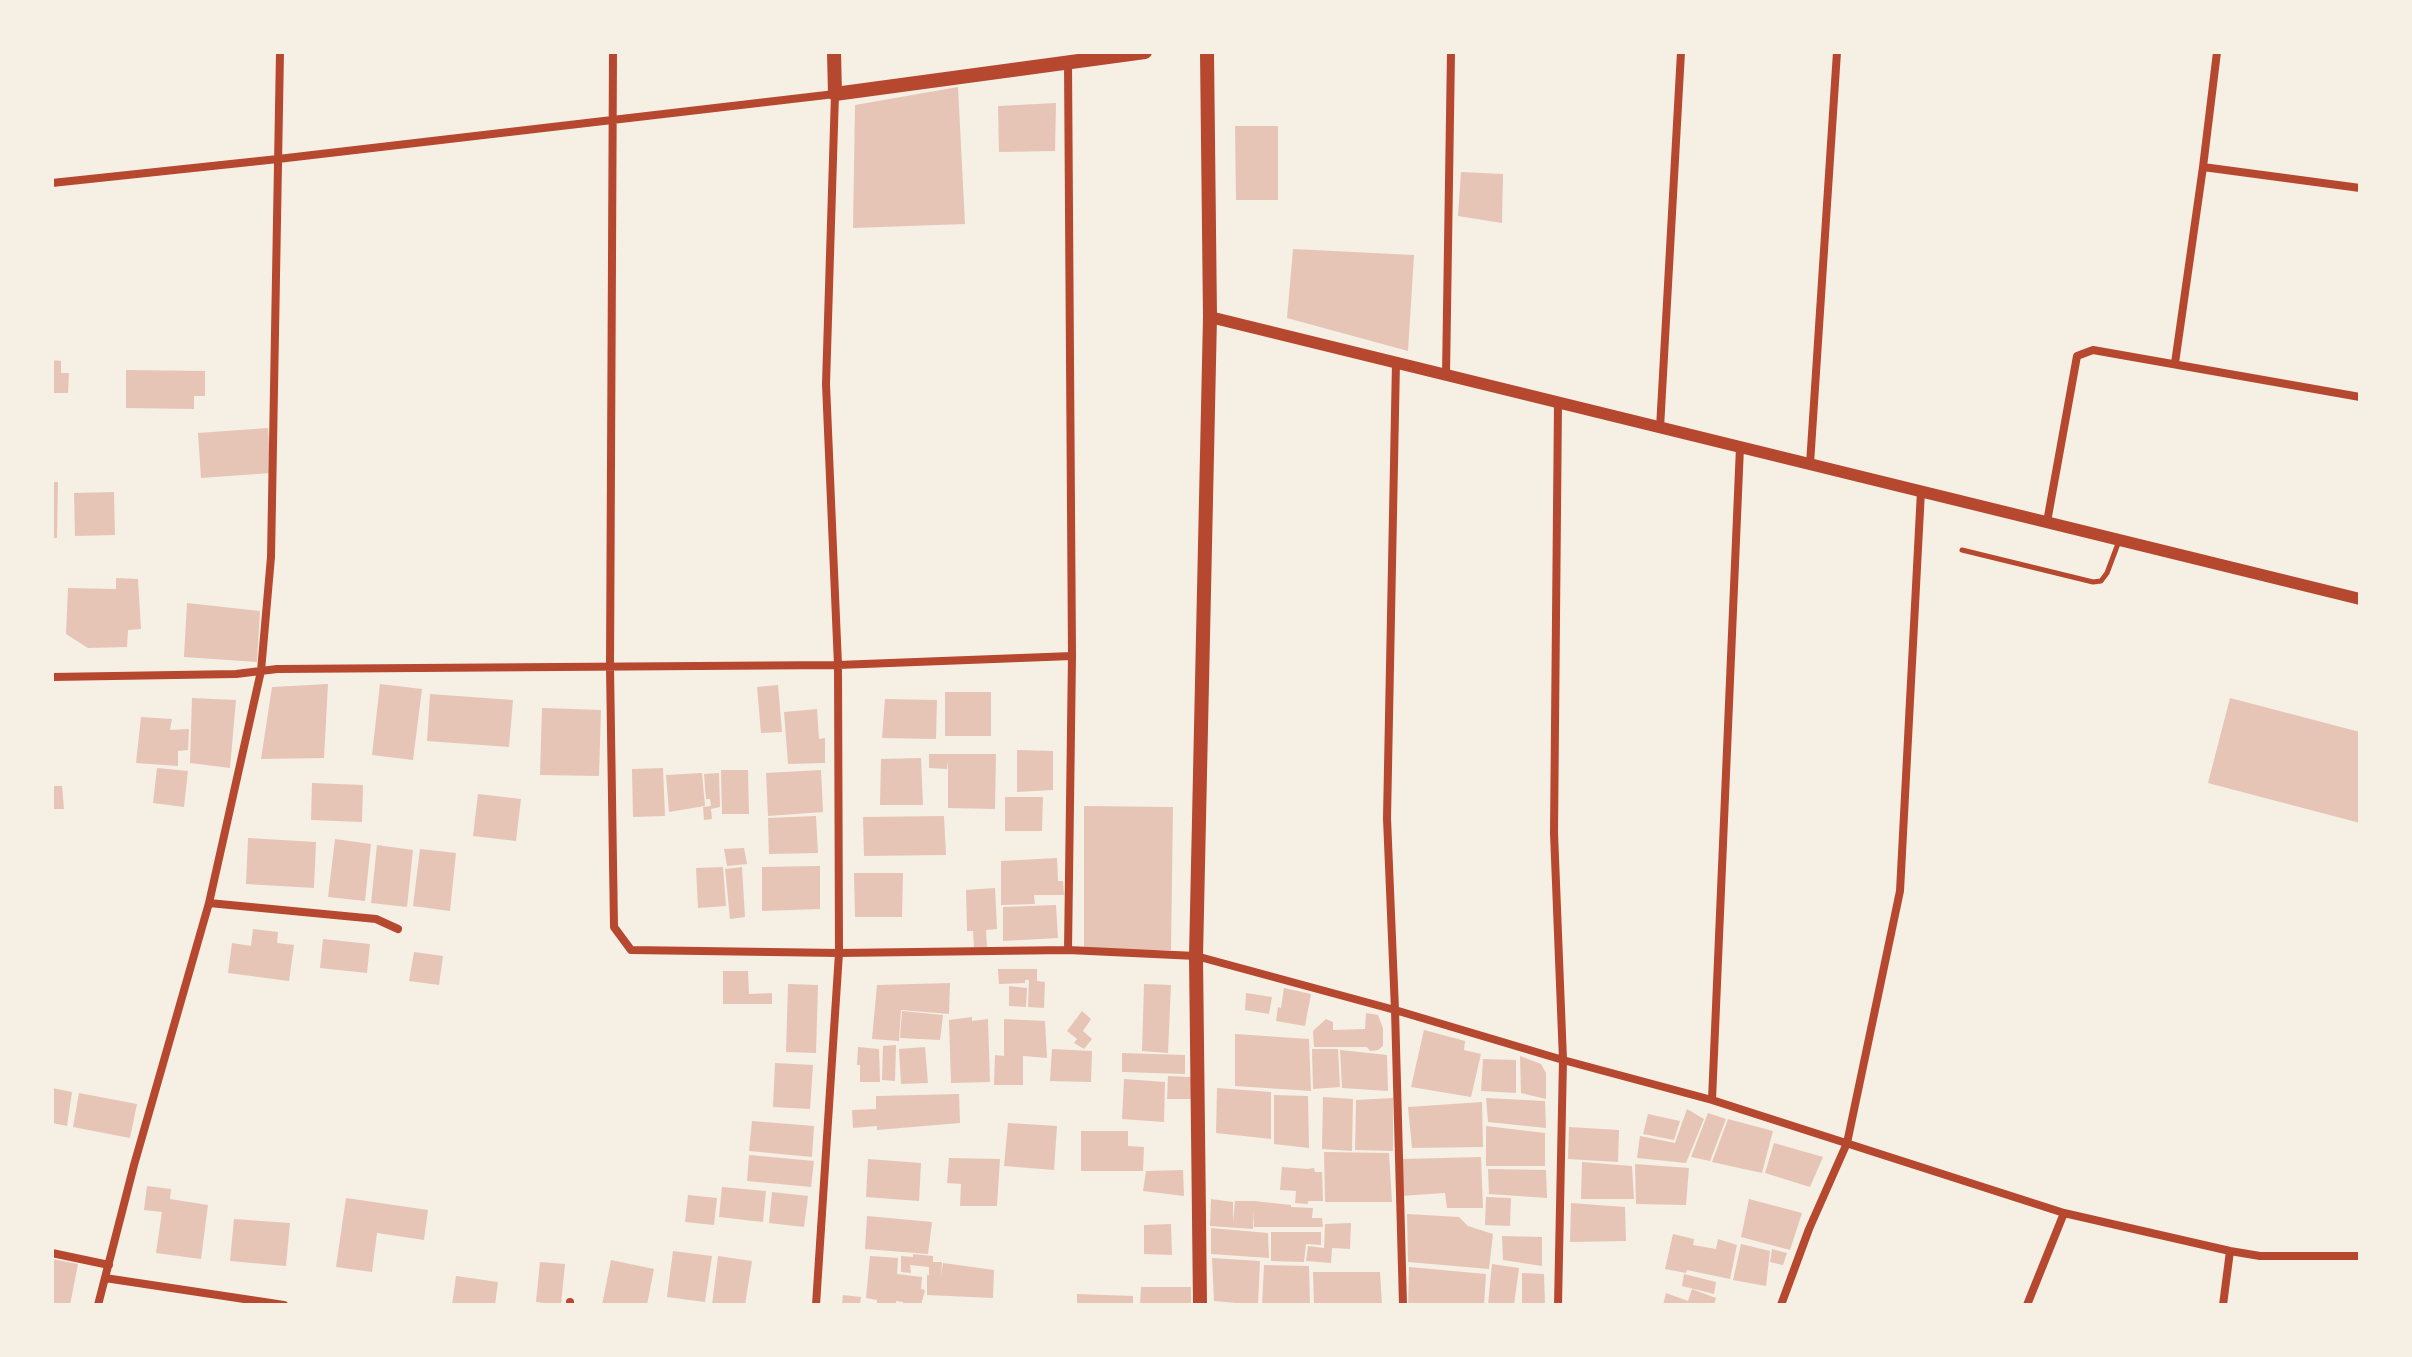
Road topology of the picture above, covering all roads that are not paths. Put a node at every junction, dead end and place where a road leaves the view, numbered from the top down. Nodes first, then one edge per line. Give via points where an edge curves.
1 (280, 52) edge
2 (613, 52) edge
3 (834, 52) edge
4 (1145, 52) edge
5 (1207, 52) edge
6 (1451, 52) edge
7 (1681, 52) edge
8 (1837, 52) edge
9 (2217, 52) edge
10 (1068, 62) junction
11 (835, 94) junction
12 (613, 120) junction
13 (278, 159) junction
14 (2203, 167) junction
15 (52, 183) edge
16 (2360, 188) edge
17 (1210, 317) junction
18 (1396, 362) junction
19 (2175, 363) junction
20 (1446, 375) junction
21 (2360, 397) edge
22 (1558, 403) junction
23 (1660, 428) junction
24 (1740, 447) junction
25 (1810, 464) junction
26 (1921, 491) junction
27 (2047, 522) junction
28 (2119, 540) junction
29 (1962, 550) dead end
30 (2360, 599) edge
31 (1072, 656) junction
32 (838, 665) junction
33 (610, 667) junction
34 (261, 671) junction
35 (52, 677) edge
36 (209, 903) junction
37 (398, 929) dead end
38 (1068, 950) junction
39 (839, 953) junction
40 (1196, 956) junction
41 (1395, 1010) junction
42 (1563, 1060) junction
43 (1712, 1100) junction
44 (1847, 1143) junction
45 (2064, 1213) junction
46 (2230, 1251) junction
47 (52, 1253) edge
48 (2360, 1256) edge
49 (109, 1265) junction
50 (105, 1278) junction
51 (98, 1305) edge
52 (284, 1305) edge
53 (816, 1305) edge
54 (1200, 1305) edge
55 (1403, 1305) edge
56 (1558, 1305) edge
57 (1781, 1305) edge
58 (2027, 1305) edge
59 (2223, 1305) edge

1 - 13 street
2 - 12 street
3 - 11 main road
4 - 10 main road
5 - 17 main road
6 - 20 street
7 - 23 street
8 - 25 street
9 - 14 street
10 - 11 main road
10 - 31 street
11 - 12 street
11 - 32 street via 826,384
12 - 13 street
12 - 33 street
13 - 15 street
13 - 34 street via 271,557
14 - 16 street
14 - 19 street
17 - 18 street
17 - 40 main road
18 - 20 street
18 - 41 street via 1387,818
19 - 21 street
19 - 27 street via 2093,350 2077,356
20 - 22 street
22 - 23 street
22 - 42 street via 1554,833
23 - 24 street
24 - 25 street
24 - 43 street
25 - 26 street
26 - 27 street
26 - 44 street via 1900,891
27 - 28 street
28 - 29 lane via 2107,573 2093,582
28 - 30 street
31 - 32 street
31 - 38 street
32 - 33 street
32 - 39 street
33 - 34 street
33 - 39 street via 614,927 631,950
34 - 35 street
34 - 36 street
36 - 37 street via 376,919
36 - 49 street
38 - 39 street
38 - 40 street
39 - 53 street
40 - 41 street
40 - 54 main road
41 - 42 street
41 - 55 street
42 - 43 street
42 - 56 street
43 - 44 street
44 - 45 street
44 - 57 street
45 - 46 street
45 - 58 street
46 - 48 street
46 - 59 street
47 - 49 street
49 - 50 street
50 - 51 street
50 - 52 street

